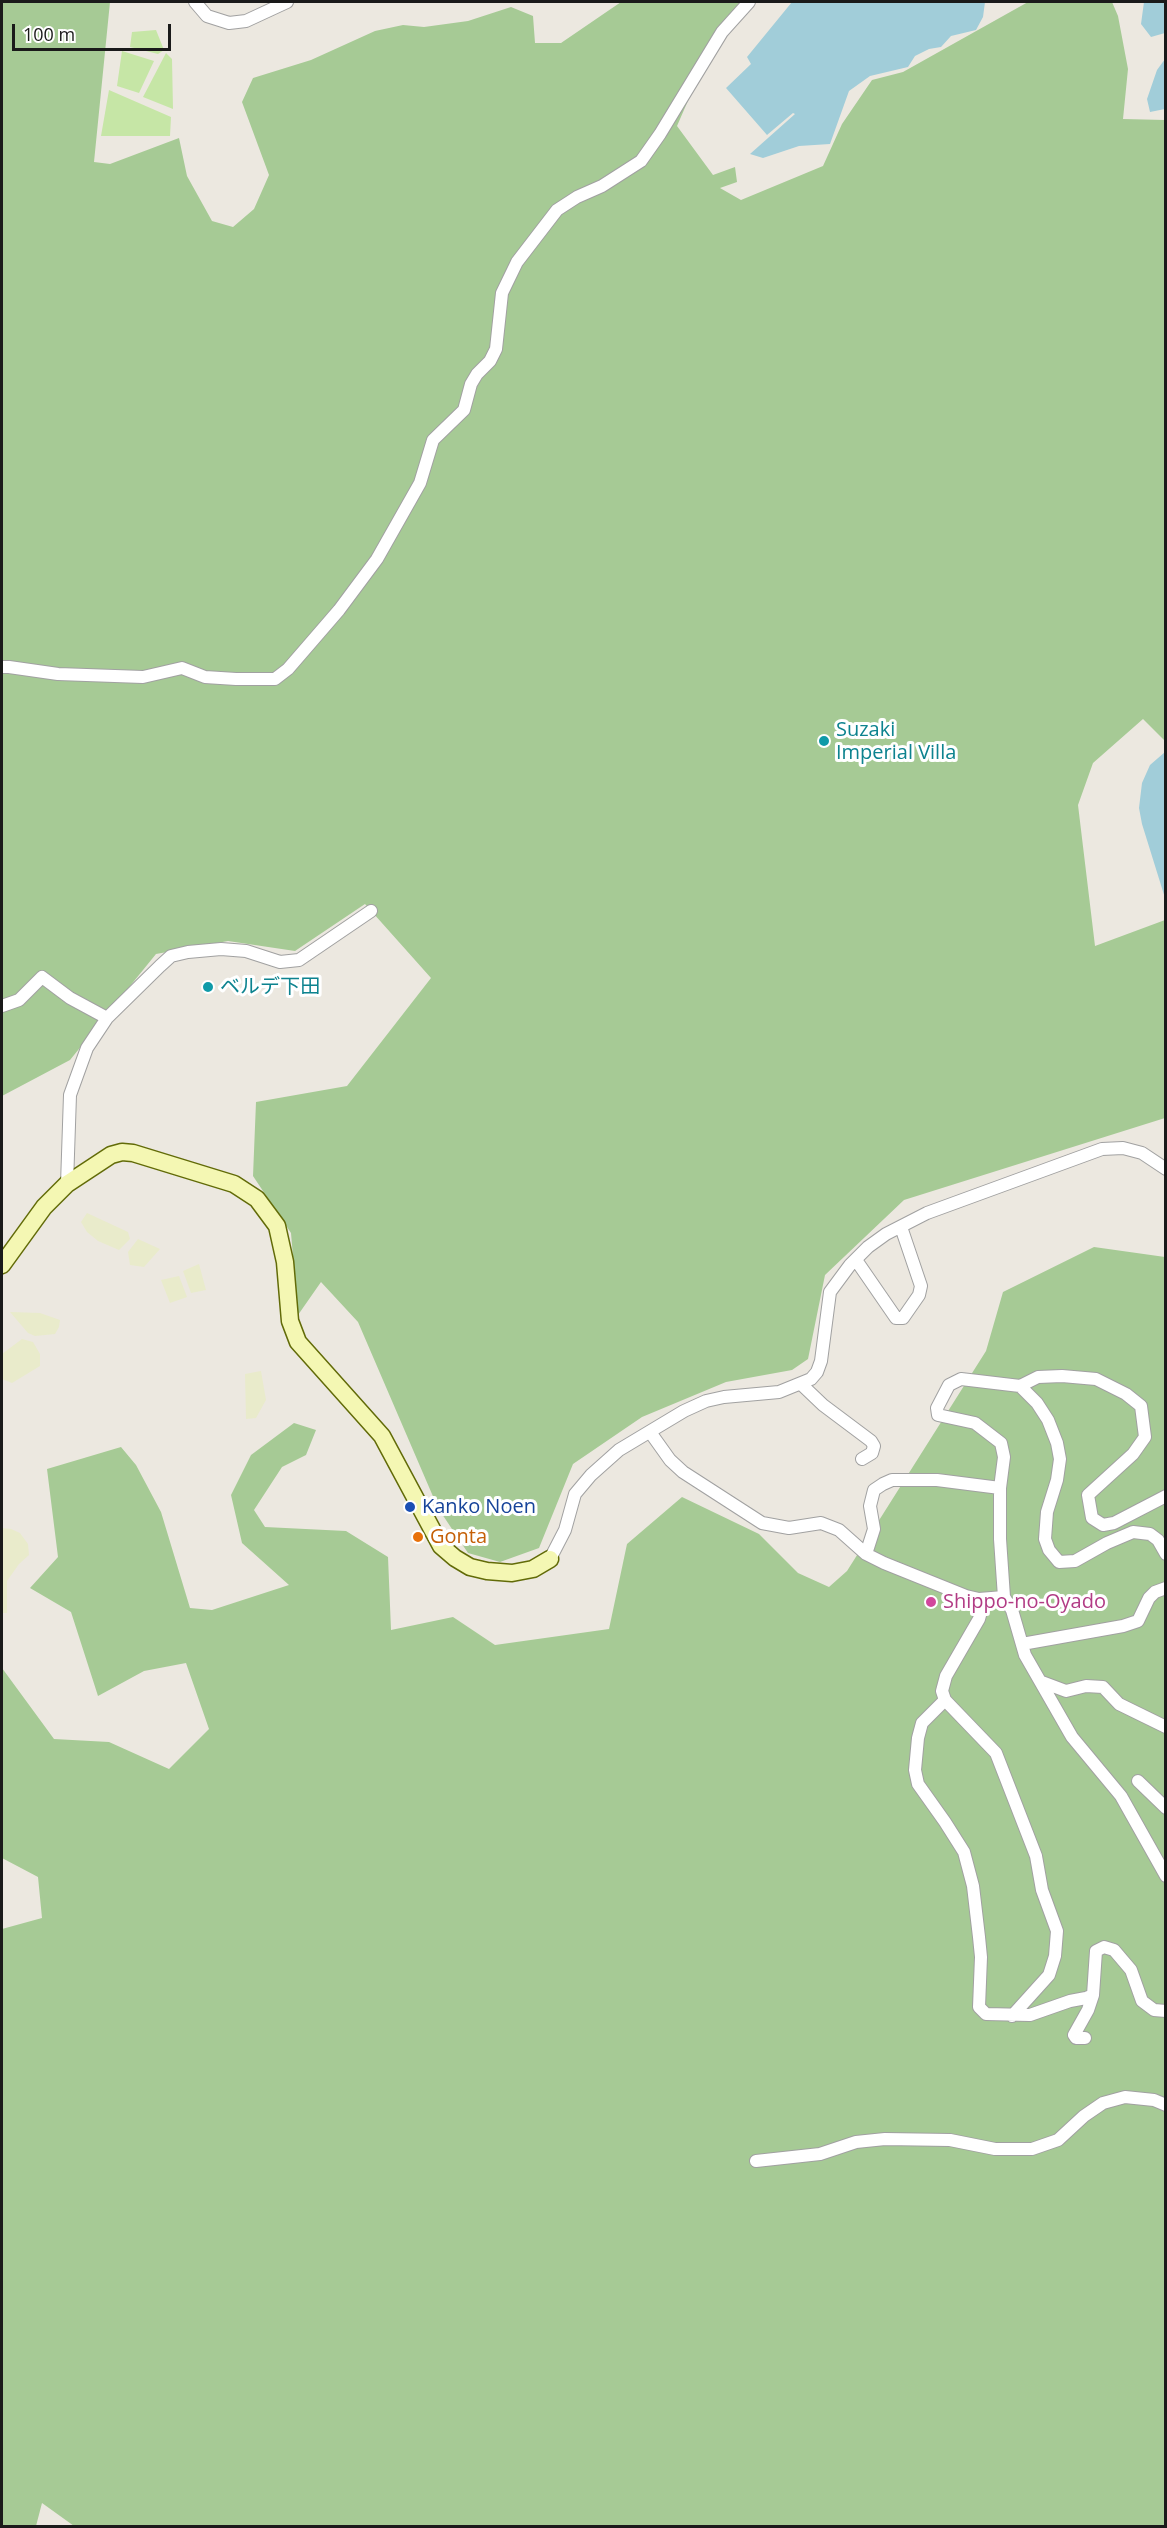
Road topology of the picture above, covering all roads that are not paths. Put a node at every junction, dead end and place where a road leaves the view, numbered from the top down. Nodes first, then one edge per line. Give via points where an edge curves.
1 (195, 2) edge
2 (287, 2) edge
3 (749, 2) edge
4 (2, 668) edge
5 (371, 911) dead end
6 (2, 1006) edge
7 (107, 1018) junction
8 (1166, 1169) edge
9 (67, 1185) junction
10 (901, 1227) junction
11 (856, 1260) junction
12 (2, 1265) edge
13 (801, 1384) junction
14 (1020, 1386) junction
15 (650, 1432) junction
16 (862, 1459) dead end
17 (1000, 1488) junction
18 (1166, 1496) edge
19 (866, 1554) junction
20 (1166, 1554) edge
21 (550, 1559) joint
22 (1166, 1588) edge
23 (1004, 1598) junction
24 (979, 1599) junction
25 (1022, 1644) junction
26 (1042, 1682) junction
27 (945, 1700) junction
28 (1166, 1727) edge
29 (1138, 1781) dead end
30 (1166, 1808) edge
31 (1166, 1876) edge
32 (1093, 1995) junction
33 (1166, 2011) edge
34 (1012, 2016) junction
35 (1085, 2038) dead end
36 (1166, 2105) edge
37 (756, 2161) dead end

1 - 2 street via 207,16 229,23 246,21
3 - 4 street via 722,32 641,161 557,210 517,262 502,293 496,349 471,384 464,410 433,440 420,483 377,559 288,669 275,679 236,679 205,677 182,668 142,677
5 - 7 street via 300,960 280,962 246,951 221,949 171,956
6 - 7 street via 19,1000 42,977
7 - 9 street via 87,1048 70,1095
8 - 10 street via 1142,1153 1123,1148 1102,1149 927,1213
9 - 12 main road via 44,1208
9 - 21 main road via 99,1161 122,1152 151,1157 234,1184 257,1199 277,1226 282,1243 290,1322 298,1342 382,1436 441,1546 470,1567 487,1571 512,1573 532,1569
10 - 11 street via 868,1247
10 - 11 street via 921,1286 903,1318 896,1318
11 - 13 street via 830,1292 821,1361 811,1379
13 - 15 street via 779,1392 706,1401
13 - 16 street via 871,1441 872,1454
14 - 17 street via 961,1379 949,1385 937,1408 938,1415 975,1423 1001,1443 1004,1457
14 - 18 street via 1038,1377 1096,1379 1141,1406 1145,1437 1133,1454 1088,1495 1092,1518 1103,1524 1114,1523
14 - 20 street via 1037,1402 1057,1443 1060,1459 1047,1512 1045,1539 1059,1562 1075,1562 1133,1532 1150,1534
15 - 19 street via 683,1472 762,1523 789,1528 821,1523 839,1530
15 - 21 street via 619,1450 575,1494 565,1530
17 - 19 street via 937,1480 892,1480 883,1484 874,1490 870,1506 874,1529
17 - 23 street
19 - 24 street
22 - 25 street via 1149,1598 1138,1621
23 - 24 street
23 - 25 street via 1012,1610
24 - 27 street via 980,1618 946,1676 942,1691
25 - 26 street
26 - 28 street via 1066,1691 1103,1687 1119,1704
26 - 31 street via 1072,1737 1121,1797
27 - 34 street via 996,1753 1036,1856 1042,1890 1058,1931 1049,1975
27 - 34 street via 922,1724 915,1770 918,1784 964,1852 973,1886 981,1957 979,2007 986,2014
29 - 30 street
32 - 33 street via 1096,1952 1104,1947 1114,1950 1131,1970 1142,2001 1154,2010
32 - 34 street via 1030,2015
32 - 35 street via 1074,2035
36 - 37 street via 1125,2097 1103,2103 1058,2140 1032,2149 995,2149 950,2140 885,2139 856,2142 820,2154

